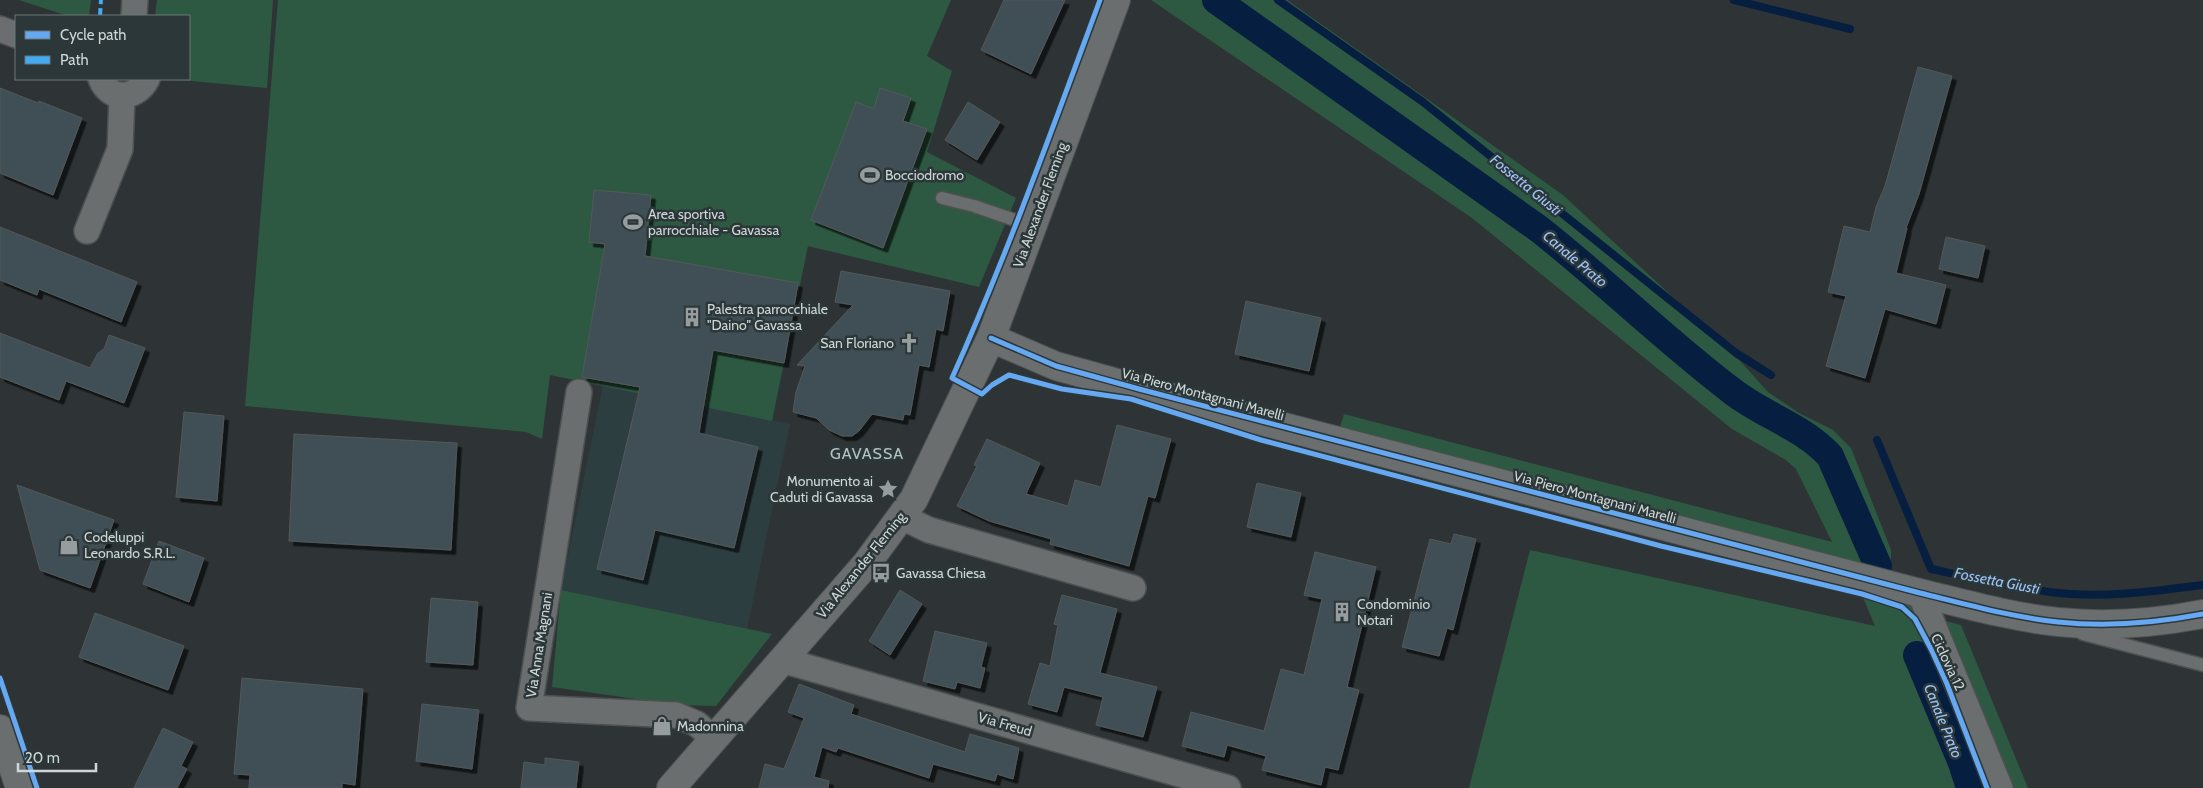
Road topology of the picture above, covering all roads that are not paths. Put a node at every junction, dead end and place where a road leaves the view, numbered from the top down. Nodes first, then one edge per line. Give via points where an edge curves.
1 (135, 0) edge
2 (1116, 0) edge
3 (134, 15) edge
4 (0, 29) edge
5 (15, 35) edge
6 (102, 80) edge
7 (146, 80) edge
8 (122, 96) junction
9 (942, 198) dead end
10 (1032, 226) junction
11 (88, 230) dead end
12 (990, 338) junction
13 (579, 392) dead end
14 (902, 517) junction
15 (1133, 588) dead end
16 (1920, 593) junction
17 (2203, 614) edge
18 (2013, 615) junction
19 (782, 660) junction
20 (2203, 665) edge
21 (0, 729) edge
22 (714, 739) junction
23 (20, 788) edge
24 (671, 788) edge
25 (1228, 788) edge
26 (2000, 788) edge

1 - 3 street
2 - 10 street, Via Alexander Fleming
4 - 5 street
6 - 8 street via 108,90
7 - 8 street via 137,92
8 - 11 street via 120,149
9 - 10 lane
10 - 12 street, Via Alexander Fleming
12 - 14 street, Via Alexander Fleming via 914,499
12 - 16 street, Via Piero Montagnani Marelli via 1028,356 1074,371
13 - 22 street, Via Anna Magnani via 529,708 676,715 697,724
14 - 15 street via 928,530
14 - 19 street, Via Alexander Fleming via 867,563
16 - 18 street, Via Piero Montagnani Marelli
16 - 26 street
17 - 18 street, Via Piero Montagnani Marelli via 2173,620 2090,624
18 - 20 lane
19 - 22 street, Via Alexander Fleming
19 - 25 street, Via Freud
21 - 23 street
22 - 24 street, Via Alexander Fleming

